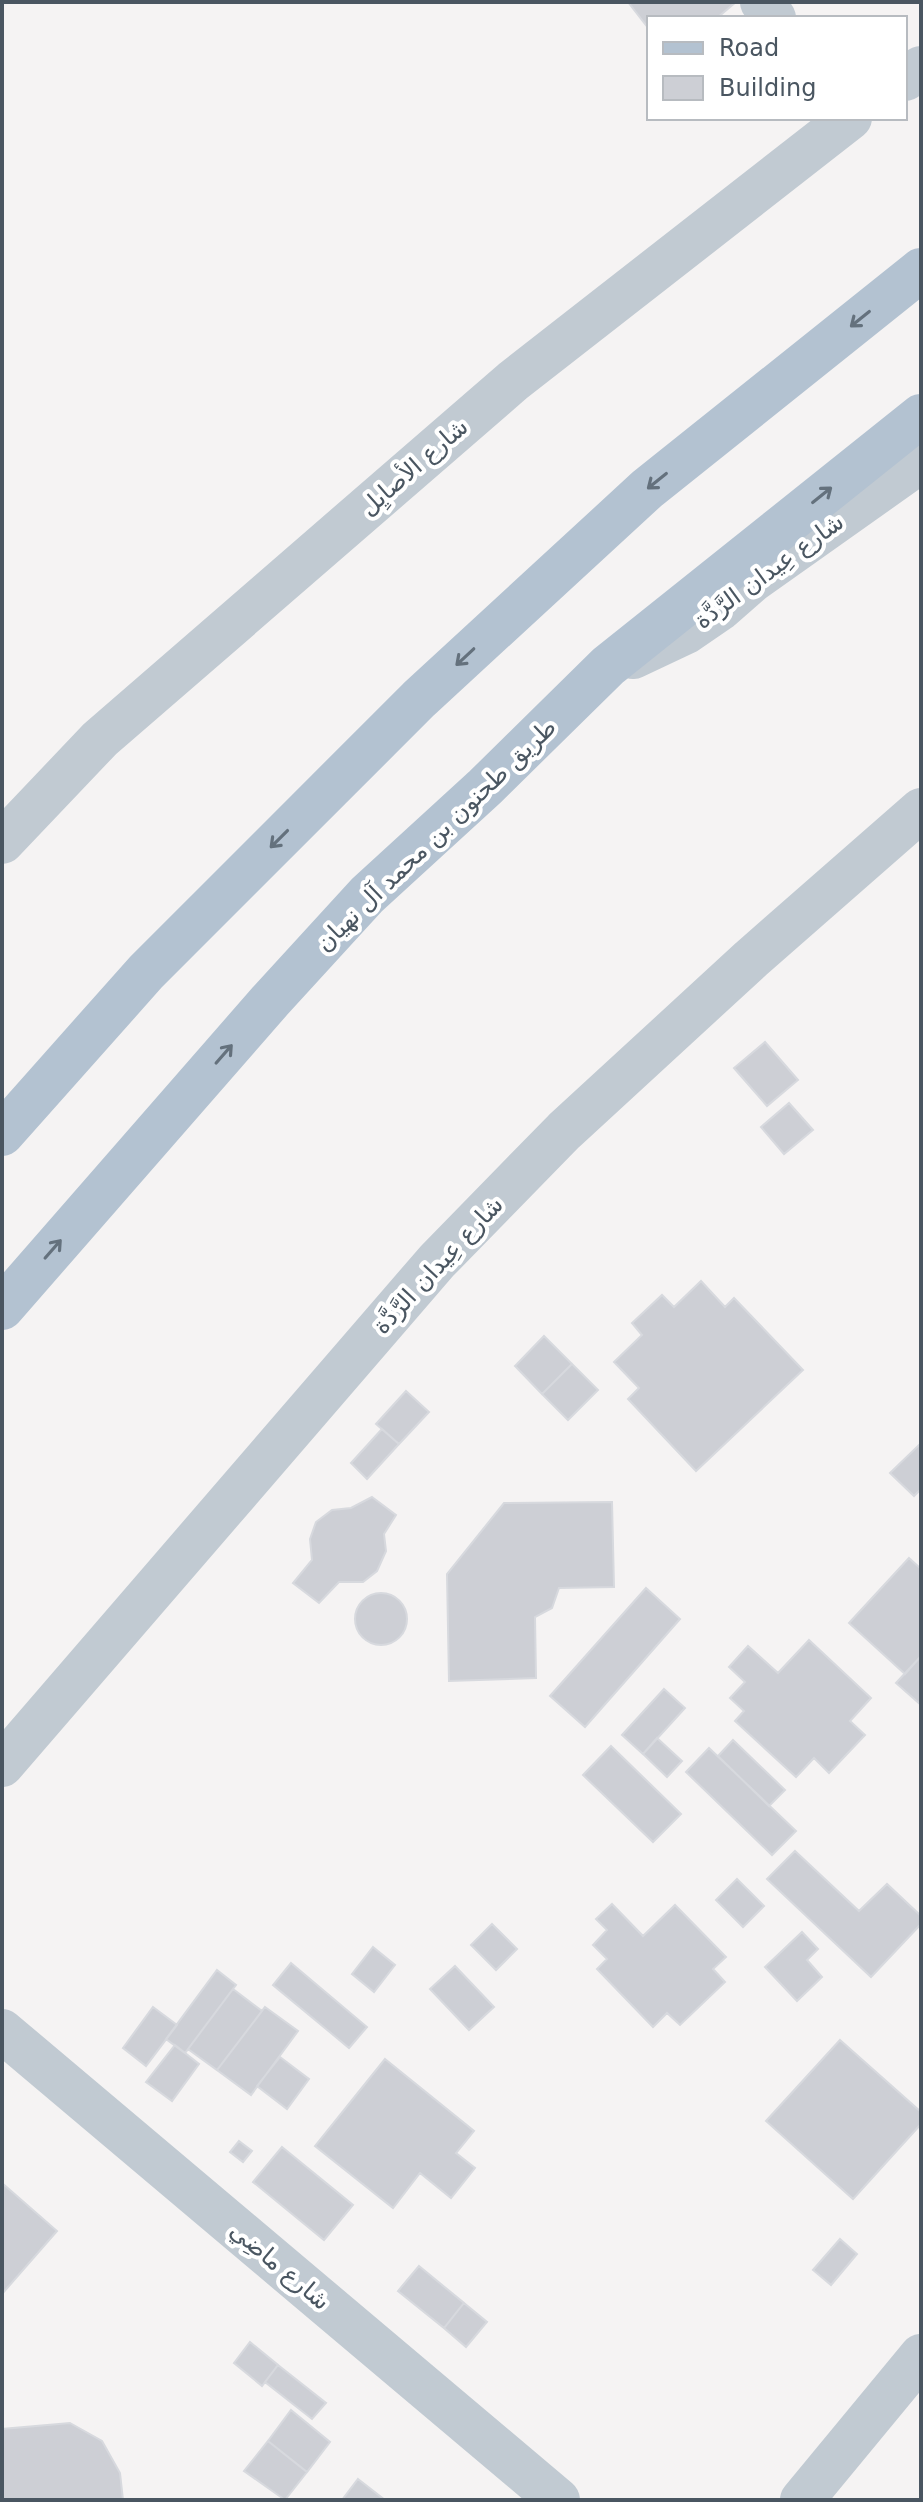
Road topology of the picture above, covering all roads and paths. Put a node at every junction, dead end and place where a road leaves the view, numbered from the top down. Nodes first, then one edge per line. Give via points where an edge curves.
1 (847, 120) edge
2 (921, 270) edge
3 (921, 416) edge
4 (921, 461) edge
5 (608, 666) junction
6 (921, 810) edge
7 (2, 842) edge
8 (2, 1134) edge
9 (2, 1308) edge
10 (2, 1765) edge
11 (2, 2031) edge
12 (921, 2356) edge
13 (558, 2500) edge
14 (802, 2500) edge

1 - 7 street, شارع الأصايِل via 513,381 100,739
2 -> 8 main road via 647,489 419,699 146,972
5 -> 3 main road, طريق طحنون بن محمد آل نهيان
4 - 5 street, شارع عِيدان الرَّدَّة via 686,632
9 -> 5 main road, طريق طحنون بن محمد آل نهيان via 367,895
6 - 10 street, شارع عِيدان الرَّدَّة via 564,1131 437,1261
11 - 13 street, شارع ماضِي
12 - 14 street

